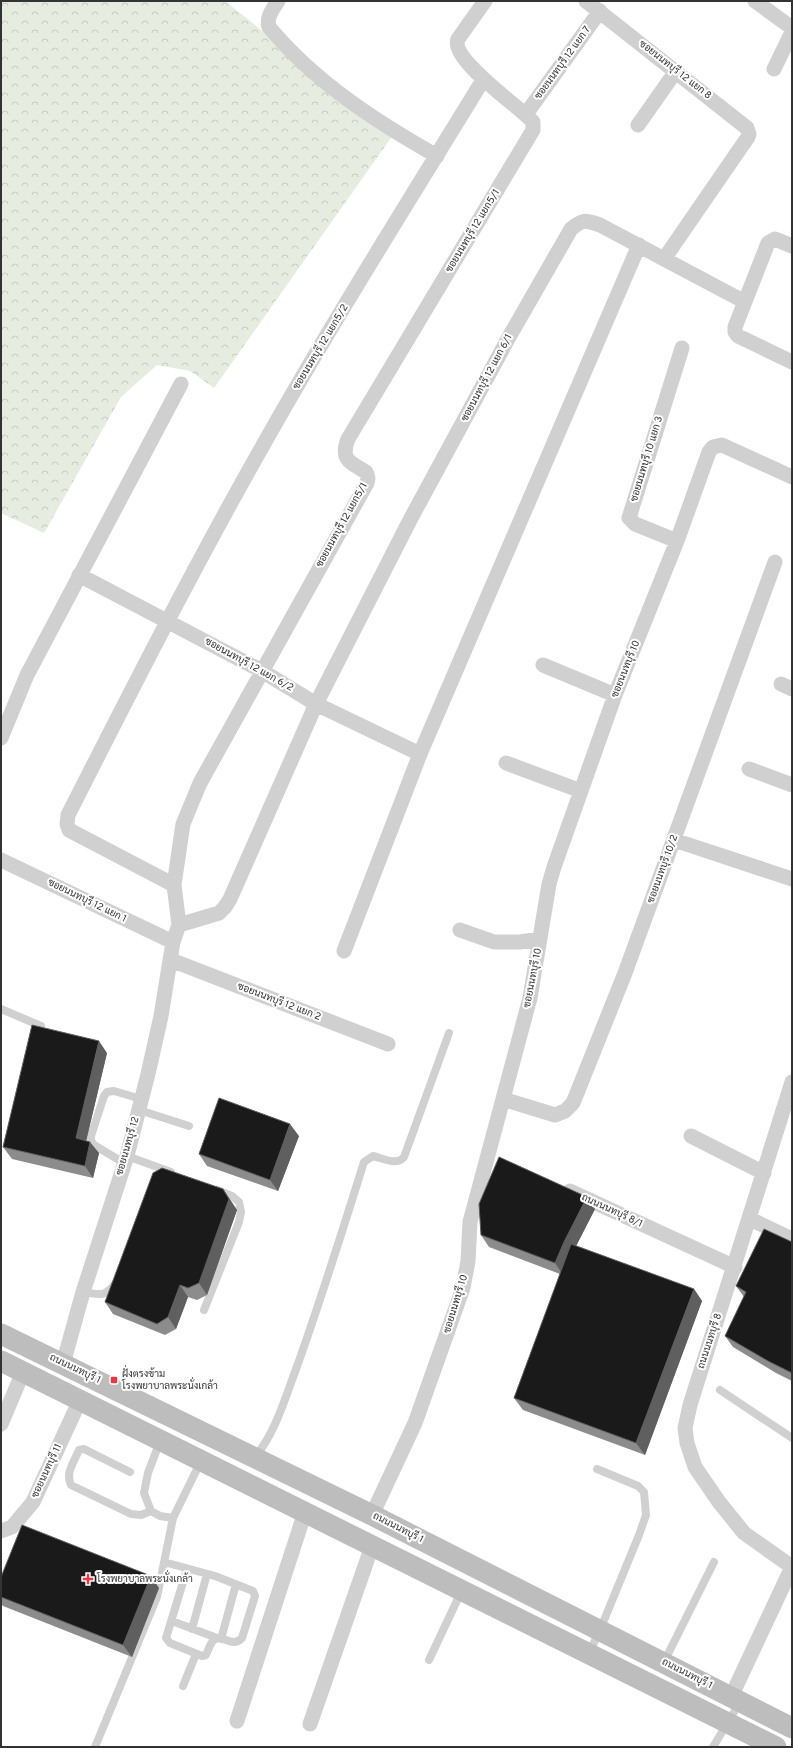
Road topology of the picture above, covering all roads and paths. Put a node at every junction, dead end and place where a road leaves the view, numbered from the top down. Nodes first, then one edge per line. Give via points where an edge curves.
1 (278, 1) edge
2 (485, 1) edge
3 (586, 1) edge
4 (755, 1) edge
5 (600, 11) junction
6 (792, 28) edge
7 (792, 32) edge
8 (774, 69) dead end
9 (676, 70) junction
10 (483, 80) junction
11 (526, 114) junction
12 (638, 124) dead end
13 (437, 156) junction
14 (639, 245) junction
15 (792, 246) edge
16 (664, 259) junction
17 (745, 302) junction
18 (682, 348) dead end
19 (792, 362) edge
20 (182, 384) dead end
21 (792, 477) edge
22 (677, 541) junction
23 (775, 562) dead end
24 (79, 575) junction
25 (167, 620) junction
26 (543, 665) dead end
27 (262, 671) junction
28 (615, 695) junction
29 (316, 704) junction
30 (2, 734) edge
31 (420, 754) junction
32 (506, 763) dead end
33 (749, 769) dead end
34 (792, 785) edge
35 (581, 791) junction
36 (674, 840) junction
37 (1, 860) edge
38 (792, 879) edge
39 (174, 885) junction
40 (179, 925) junction
41 (460, 930) dead end
42 (540, 939) junction
43 (173, 942) junction
44 (344, 951) dead end
45 (170, 960) junction
46 (1, 1009) edge
47 (41, 1026) edge
48 (450, 1033) dead end
49 (388, 1044) dead end
50 (792, 1082) edge
51 (503, 1099) junction
52 (140, 1104) junction
53 (189, 1126) dead end
54 (691, 1136) dead end
55 (488, 1158) junction
56 (126, 1159) junction
57 (502, 1164) edge
58 (764, 1173) junction
59 (178, 1175) edge
60 (559, 1186) edge
61 (212, 1188) edge
62 (750, 1219) junction
63 (792, 1238) edge
64 (735, 1267) junction
65 (119, 1275) edge
66 (82, 1292) junction
67 (204, 1310) dead end
68 (1, 1334) edge
69 (1, 1361) edge
70 (64, 1364) junction
71 (23, 1372) junction
72 (720, 1390) dead end
73 (80, 1400) junction
74 (1, 1424) edge
75 (792, 1438) edge
76 (160, 1440) junction
77 (255, 1457) junction
78 (202, 1461) junction
79 (597, 1469) dead end
80 (130, 1472) dead end
81 (150, 1511) junction
82 (305, 1512) junction
83 (372, 1515) junction
84 (173, 1518) junction
85 (1, 1531) edge
86 (372, 1546) junction
87 (164, 1562) junction
88 (714, 1562) dead end
89 (792, 1567) edge
90 (187, 1569) junction
91 (207, 1574) junction
92 (236, 1584) junction
93 (462, 1590) junction
94 (172, 1621) junction
95 (192, 1629) junction
96 (600, 1630) junction
97 (219, 1639) junction
98 (196, 1654) junction
99 (589, 1654) junction
100 (429, 1660) dead end
101 (664, 1662) junction
102 (183, 1686) dead end
103 (736, 1699) junction
104 (237, 1721) dead end
105 (728, 1723) junction
106 (310, 1724) dead end
107 (792, 1728) edge
108 (94, 1747) edge
109 (713, 1747) edge
110 (776, 1747) edge

1 - 13 street via 270,15 269,27 302,62 341,95 392,130
2 - 10 street via 456,42 462,56
3 - 5 street, ซอยนนทบุรี 12 แยก 8
4 - 6 street
5 - 9 street, ซอยนนทบุรี 12 แยก 8
5 - 11 street, ซอยนนทบุรี 12 แยก 7
7 - 8 street
9 - 12 street
9 - 16 street, ซอยนนทบุรี 12 แยก 8 via 747,128 748,137
10 - 11 street
10 - 13 street, ซอยนนทบุรี 12 แยก5/2
11 - 27 street, ซอยนนทบุรี 12 แยก5/1 via 532,122 532,130 348,439 344,448 345,456 349,462 366,472 367,483
13 - 25 street, ซอยนนทบุรี 12 แยก5/2 via 291,397
14 - 16 street, ซอยนนทบุรี 12 แยก 6/1
14 - 29 street, ซอยนนทบุรี 12 แยก 6/1 via 585,220 571,229 509,336
14 - 31 street
15 - 17 street via 775,239 768,242
16 - 17 street, ซอยนนทบุรี 12 แยก 6/1
17 - 19 street via 735,327 738,336
18 - 22 street, ซอยนนทบุรี 10 แยก 3 via 629,518 635,524
20 - 24 street
21 - 22 street, ซอยนนทบุรี 10 via 722,445 713,447
22 - 28 street, ซอยนนทบุรี 10
23 - 36 street, ซอยนนทบุรี 10/2
24 - 25 street, ซอยนนทบุรี 12 แยก 6/2
24 - 30 street via 27,675
25 - 27 street, ซอยนนทบุรี 12 แยก 6/2
25 - 39 street, ซอยนนทบุรี 12 แยก5/2 via 68,815 67,824 69,830
26 - 28 street
27 - 29 street, ซอยนนทบุรี 12 แยก 6/2
27 - 39 street, ซอยนนทบุรี 12 แยก5/1 via 200,783 183,824
28 - 35 street, ซอยนนทบุรี 10
29 - 31 street, ซอยนนทบุรี 12 แยก 6/2
29 - 40 street via 225,907 219,912
31 - 44 street
32 - 35 street
33 - 34 street
35 - 42 street, ซอยนนทบุรี 10 via 549,884
36 - 38 street
36 - 51 street, ซอยนนทบุรี 10/2 via 572,1106 554,1115
37 - 43 street, ซอยนนทบุรี 12 แยก 1
39 - 40 street, ซอยนนทบุรี 12 แยก5/1
40 - 43 street, ซอยนนทบุรี 12
41 - 42 street via 494,942
42 - 51 street, ซอยนนทบุรี 10 via 530,998
43 - 45 street, ซอยนนทบุรี 12
45 - 49 street, ซอยนนทบุรี 12 แยก 2
45 - 52 street, ซอยนนทบุรี 12 via 161,1016
46 - 47 lane
48 - 77 lane via 404,1157 396,1162 373,1156 364,1162 314,1319 278,1417 266,1444
50 - 58 street, ถนนนนทบุรี 8
51 - 55 street, ซอยนนทบุรี 10
52 - 53 lane
52 - 56 street, ซอยนนทบุรี 12
52 - 56 lane via 114,1091 107,1092 91,1136 94,1145
54 - 58 street
55 - 57 street
55 - 83 street, ซอยนนทบุรี 10 via 470,1222 468,1261 463,1288 415,1423
56 - 59 lane via 156,1171
56 - 66 street, ซอยนนทบุรี 12
58 - 62 street, ถนนนนทบุรี 8
60 - 64 street, ถนนนนทบุรี 8/1
61 - 67 lane via 236,1199 241,1212
62 - 63 street
62 - 64 street, ถนนนนทบุรี 8
64 - 89 street, ถนนนนทบุรี 8 via 690,1405 685,1428 687,1443 695,1467 744,1534
65 - 66 lane via 108,1292
66 - 70 street, ซอยนนทบุรี 12
68 - 70 main road, ถนนนนทบุรี 1
69 - 71 main road
70 - 77 main road, ถนนนนทบุรี 1
71 - 73 main road
71 - 74 street
72 - 75 lane
73 - 76 main road
73 - 85 street, ซอยนนทบุรี 11 via 33,1502 12,1527
76 - 78 main road
76 - 81 lane via 144,1493
77 - 83 main road, ถนนนนทบุรี 1
78 - 82 main road
78 - 84 lane
79 - 96 lane via 638,1486 644,1492 646,1515
80 - 81 lane via 84,1449 79,1450 68,1479 71,1485 130,1514 140,1515
81 - 84 lane
82 - 86 main road
82 - 104 street
83 - 96 main road, ถนนนนทบุรี 1
84 - 87 lane
86 - 93 main road
86 - 106 street
87 - 90 lane
87 - 108 lane via 158,1597
88 - 101 lane
89 - 103 street
90 - 91 lane
90 - 94 lane
91 - 92 lane
91 - 95 lane
92 - 97 lane
92 - 97 lane via 253,1591 255,1596 242,1638 237,1643
93 - 99 main road
93 - 100 lane
94 - 95 lane
94 - 98 lane via 166,1638
95 - 97 lane
96 - 99 lane
96 - 101 main road, ถนนนนทบุรี 1
97 - 98 lane via 213,1640 206,1655
98 - 102 lane
99 - 105 main road
101 - 103 main road, ถนนนนทบุรี 1
103 - 105 lane
103 - 107 main road, ถนนนนทบุรี 1
105 - 109 lane
105 - 110 main road

